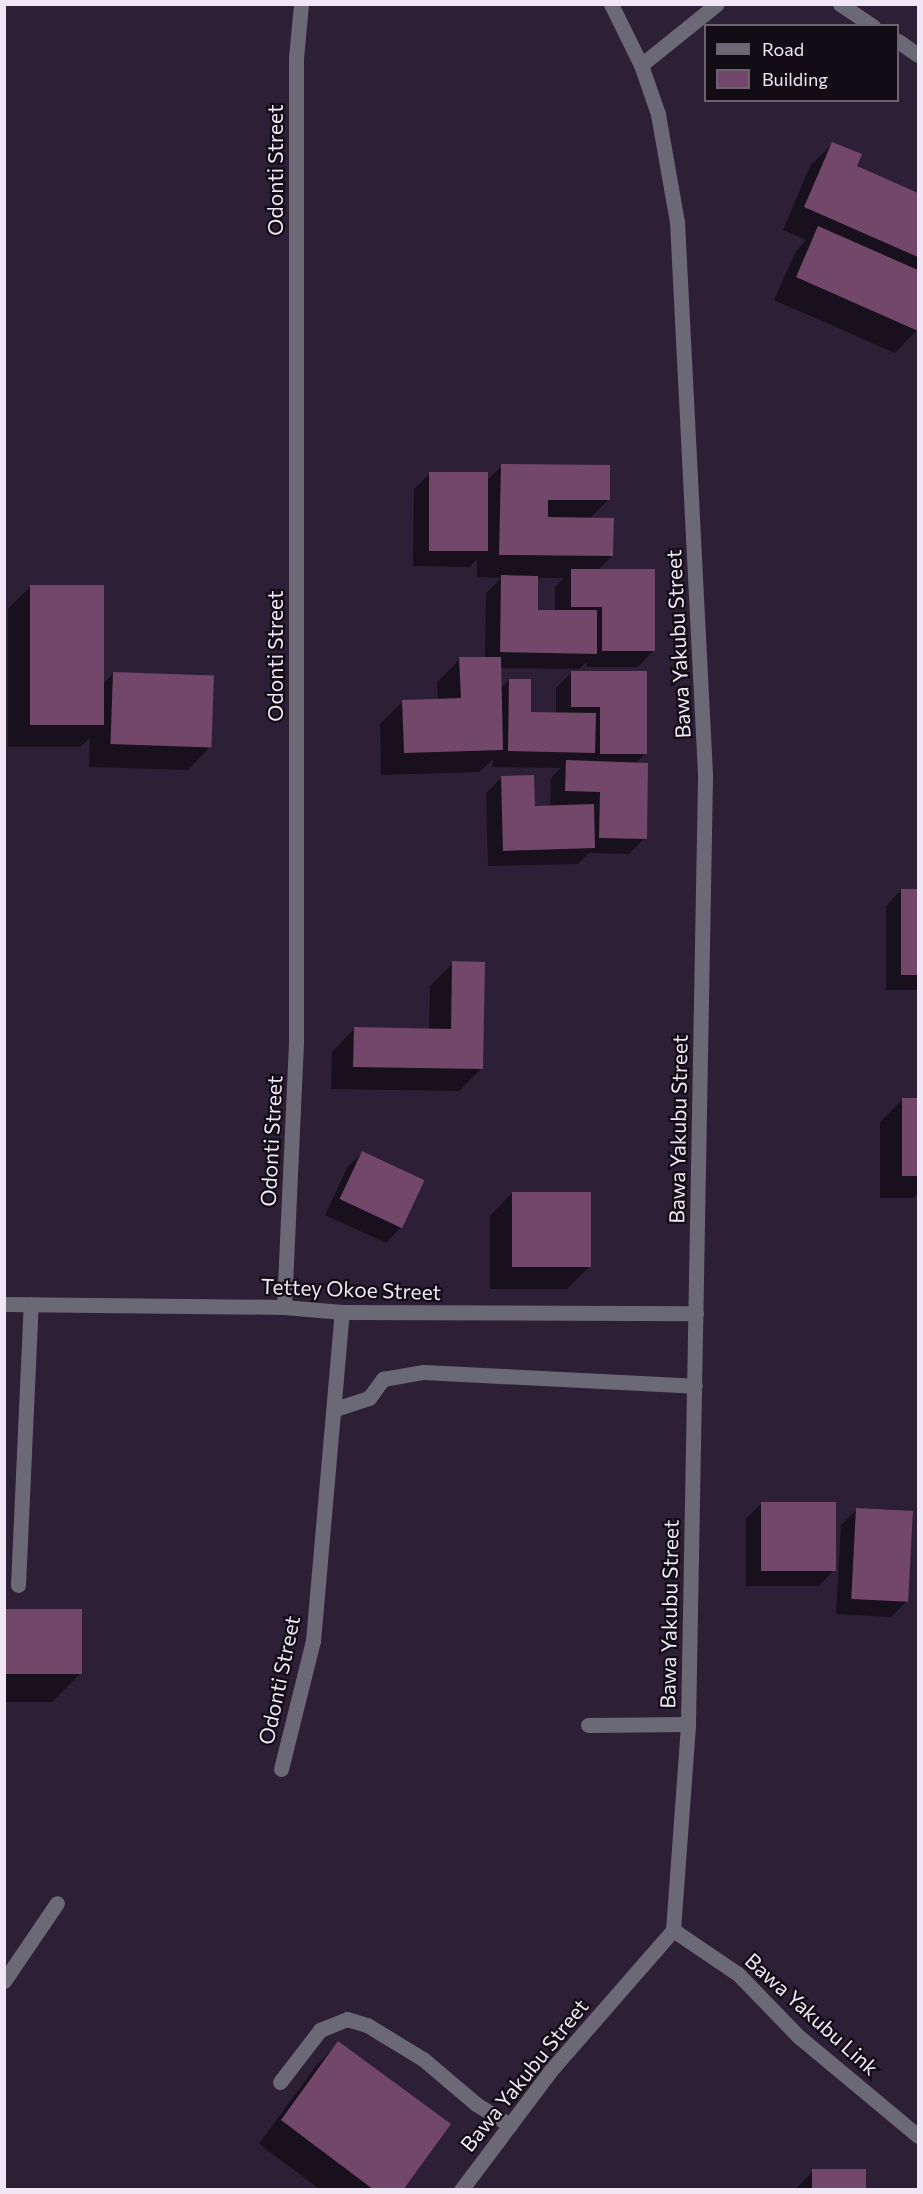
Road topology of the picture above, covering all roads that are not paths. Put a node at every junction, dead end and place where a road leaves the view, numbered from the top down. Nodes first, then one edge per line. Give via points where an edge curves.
1 (301, 4) edge
2 (610, 4) edge
3 (717, 4) edge
4 (840, 4) edge
5 (870, 24) edge
6 (899, 42) edge
7 (918, 55) edge
8 (641, 65) junction
9 (4, 1304) edge
10 (31, 1304) junction
11 (284, 1307) junction
12 (342, 1312) junction
13 (696, 1313) junction
14 (695, 1386) junction
15 (335, 1409) junction
16 (18, 1585) dead end
17 (688, 1724) junction
18 (588, 1725) dead end
19 (281, 1769) dead end
20 (57, 1903) dead end
21 (673, 1930) junction
22 (4, 1981) edge
23 (280, 2082) dead end
24 (510, 2125) junction
25 (918, 2136) edge
26 (461, 2190) edge

1 - 11 street, Odonti Street via 296,58 296,1043
2 - 8 street, Bawa Yakubu Street
3 - 8 street
4 - 5 street
6 - 7 street
8 - 13 street, Bawa Yakubu Street via 670,165 677,222 704,762
9 - 10 street, Tettey Okoe Street
10 - 11 street, Tettey Okoe Street
10 - 16 street
11 - 12 street, Tettey Okoe Street
12 - 13 street, Tettey Okoe Street
12 - 15 street, Odonti Street
13 - 14 street, Bawa Yakubu Street
14 - 15 street via 423,1372 383,1379 369,1398
14 - 17 street, Bawa Yakubu Street
15 - 19 street, Odonti Street via 313,1641
17 - 18 street
17 - 21 street, Bawa Yakubu Street
20 - 22 street
21 - 24 street, Bawa Yakubu Street via 551,2070
21 - 25 street, Bawa Yakubu Link via 738,1974 798,2036
23 - 24 street via 320,2030 347,2019 367,2025 423,2059 476,2104
24 - 26 street, Bawa Yakubu Street

